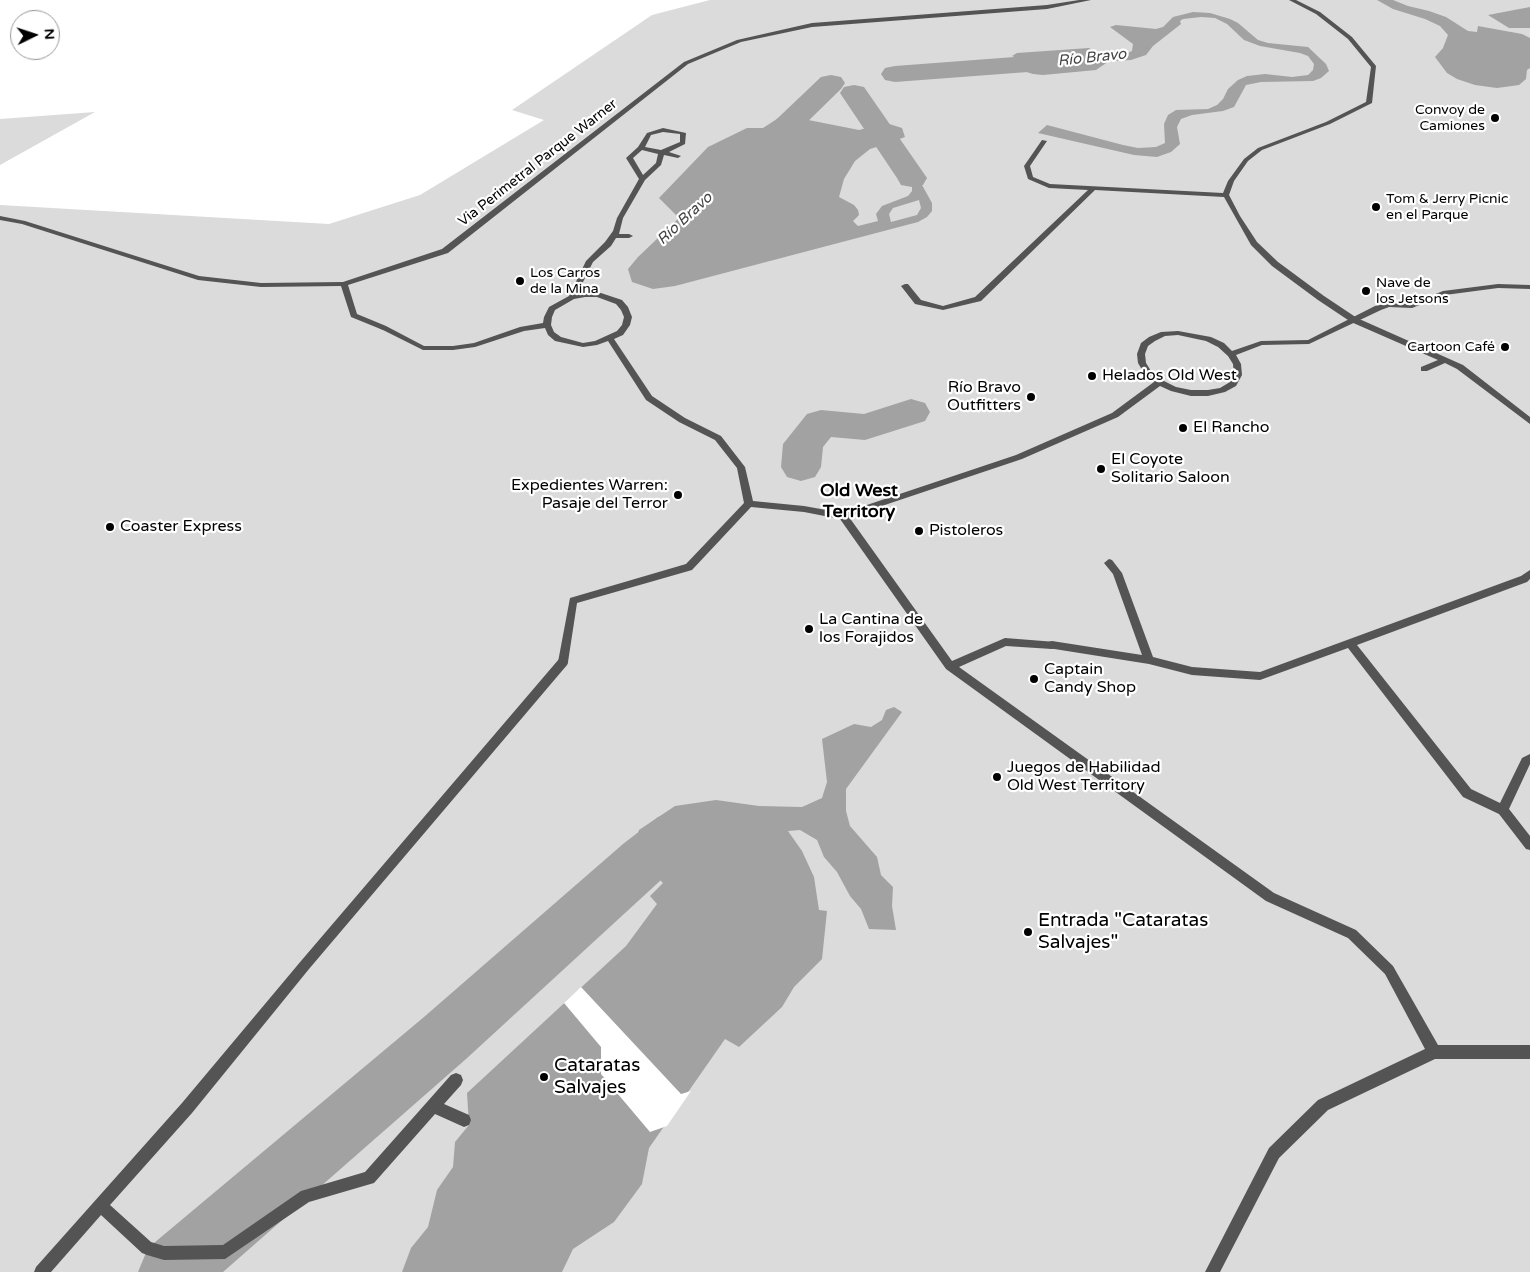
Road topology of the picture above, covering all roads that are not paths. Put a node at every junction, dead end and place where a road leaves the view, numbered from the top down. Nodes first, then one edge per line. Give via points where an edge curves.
1 (1088, 0) edge
2 (1292, 0) edge
3 (1044, 141) dead end
4 (641, 148) junction
5 (661, 153) junction
6 (678, 156) dead end
7 (642, 179) junction
8 (1094, 188) junction
9 (636, 190) junction
10 (646, 190) dead end
11 (1226, 195) junction
12 (0, 218) edge
13 (614, 236) junction
14 (629, 236) dead end
15 (344, 284) junction
16 (905, 286) dead end
17 (1530, 287) edge
18 (572, 297) junction
19 (1354, 320) junction
20 (547, 325) junction
21 (610, 339) junction
22 (1231, 354) junction
23 (1445, 360) junction
24 (1424, 369) dead end
25 (1159, 382) junction
26 (1530, 421) edge
27 (749, 504) junction
28 (843, 516) junction
29 (1109, 564) dead end
30 (1530, 574) edge
31 (1350, 643) junction
32 (1149, 660) junction
33 (950, 666) junction
34 (1530, 759) edge
35 (1503, 810) junction
36 (1530, 845) edge
37 (1434, 1052) junction
38 (1530, 1052) edge
39 (456, 1080) dead end
40 (433, 1106) junction
41 (464, 1120) dead end
42 (100, 1205) junction
43 (41, 1272) edge
44 (1212, 1272) edge

1 - 15 street, Via Perimetral Parque Warner via 1047,7 812,25 739,41 686,64 445,250
2 - 11 street via 1318,13 1350,38 1374,67 1369,103 1260,149 1246,160 1231,181
3 - 8 street via 1027,166 1030,178 1049,186
4 - 5 street
4 - 5 street via 649,134 663,130 683,133 683,143
4 - 7 street via 629,158
5 - 6 street
5 - 7 street via 659,164
7 - 9 street
8 - 11 street
8 - 16 street via 978,299 943,308 918,302
9 - 10 street
9 - 13 street
11 - 19 street via 1254,243 1275,264
12 - 15 street, Via Perimetral Parque Warner via 23,222 198,278 261,285
13 - 14 street
13 - 18 street via 590,261
15 - 20 street via 354,316 423,348 475,345 523,329
17 - 19 street via 1498,286 1444,293 1412,306 1378,308
18 - 20 street via 552,309
18 - 21 street via 598,295 619,302 628,317 620,333
19 - 22 street via 1309,342 1261,343
19 - 23 street
20 - 21 street via 558,339 570,343 584,345
21 - 27 street via 649,398 718,438 741,467
22 - 25 street via 1238,374 1232,384 1222,390 1191,393
22 - 25 street via 1221,345 1193,334 1164,334 1144,345 1141,354 1148,373
23 - 24 street
23 - 26 street via 1460,367
25 - 28 street via 1115,415 1019,457
27 - 28 street
27 - 42 street via 689,568 573,601 563,662 187,1108
28 - 33 street
29 - 32 street via 1117,573
30 - 31 street via 1524,579
31 - 32 street via 1260,676 1192,671
31 - 35 street via 1467,793
32 - 33 street via 1052,645 1005,642
33 - 37 street via 1270,897 1352,934 1389,970
34 - 35 street via 1526,761
35 - 36 street
37 - 38 street
37 - 44 street via 1323,1104 1274,1153
39 - 40 street
40 - 41 street
40 - 42 street via 369,1178 306,1196 225,1252 164,1253 147,1248
42 - 43 street

